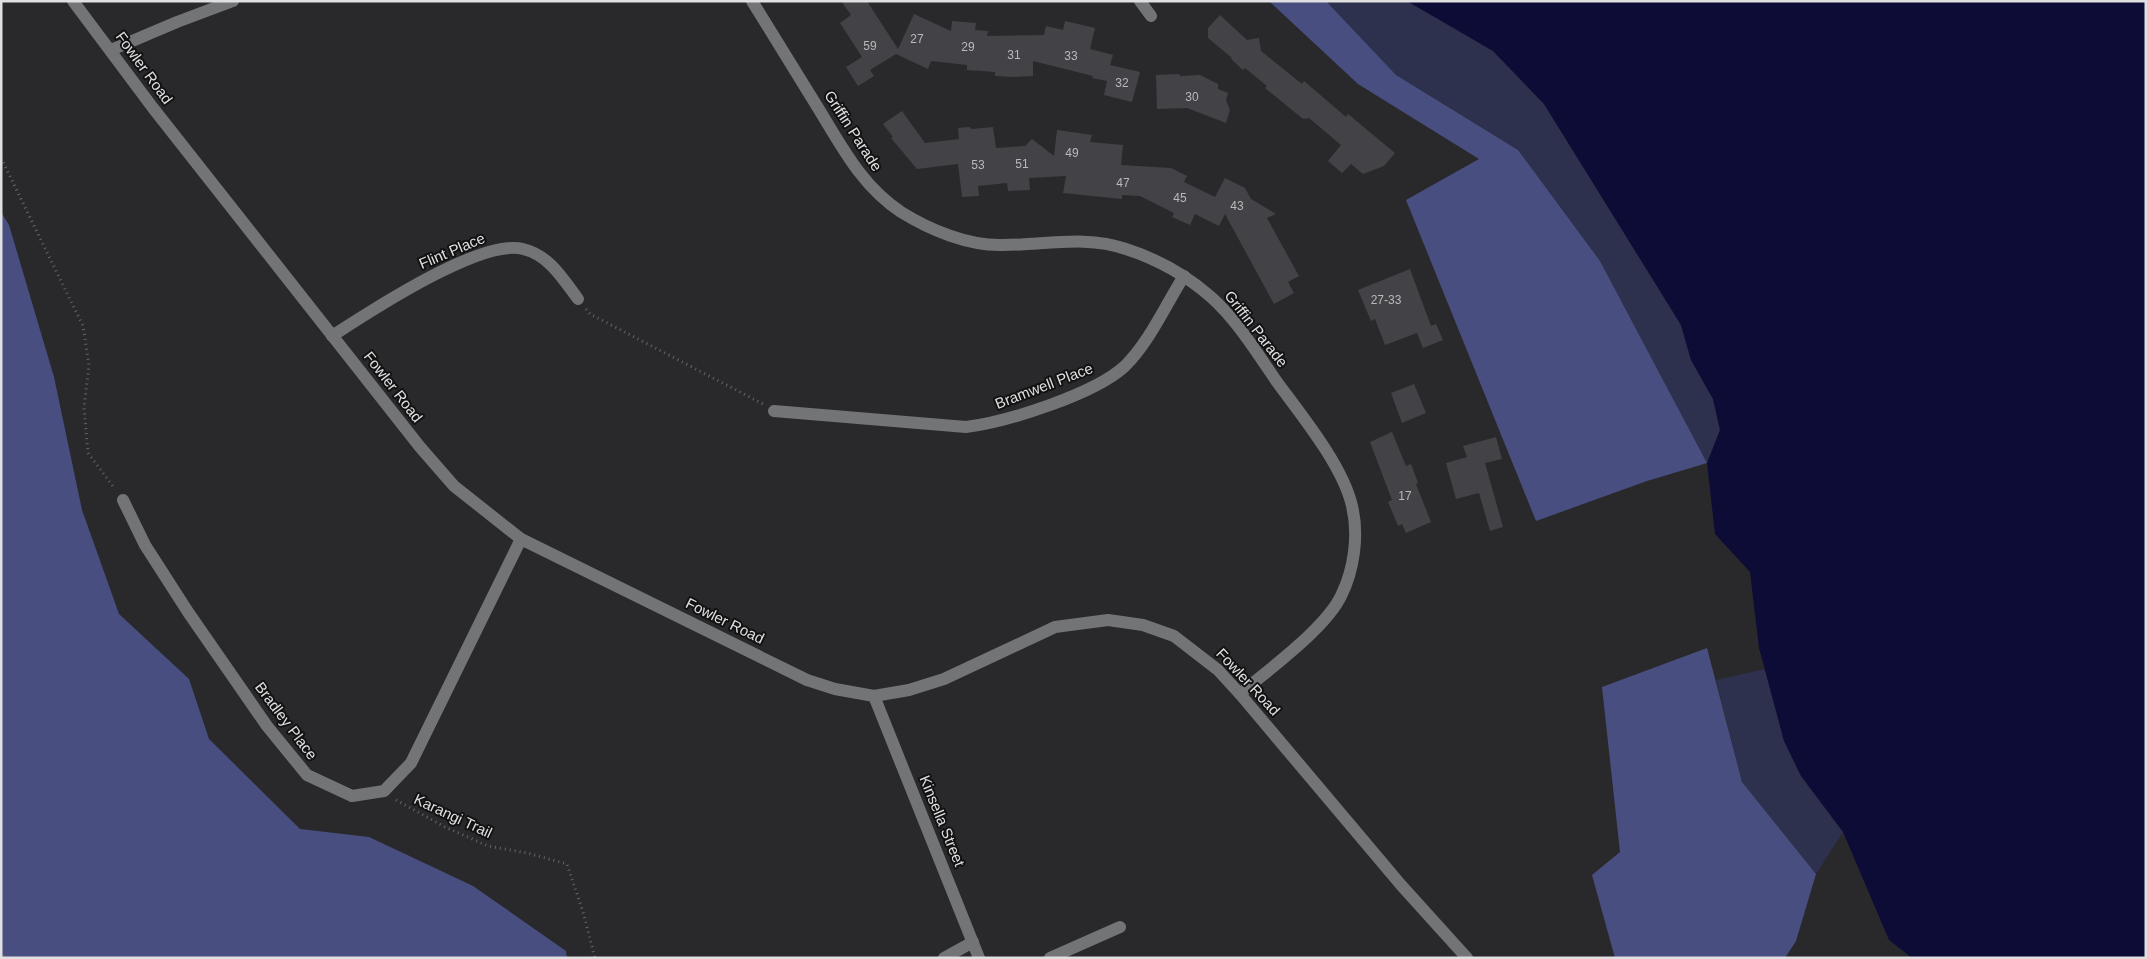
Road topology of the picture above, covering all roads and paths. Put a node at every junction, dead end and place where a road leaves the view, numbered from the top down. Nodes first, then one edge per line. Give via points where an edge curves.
1 (73, 1) edge
2 (232, 1) edge
3 (752, 1) edge
4 (1140, 1) edge
5 (1152, 16) dead end
6 (111, 50) junction
7 (1, 158) edge
8 (1184, 276) junction
9 (578, 299) joint
10 (332, 336) junction
11 (774, 410) joint
12 (123, 500) joint
13 (521, 539) junction
14 (1240, 694) junction
15 (874, 696) junction
16 (384, 791) junction
17 (1120, 927) dead end
18 (973, 942) junction
19 (1, 951) edge
20 (6, 958) edge
21 (595, 958) edge
22 (944, 958) edge
23 (979, 958) edge
24 (1050, 958) edge
25 (1467, 958) edge

1 - 6 street, Fowler Road
2 - 6 street
3 - 8 street, Griffin Parade via 857,171 888,203 941,232 967,240 1001,246 1100,242 1153,259
4 - 5 street
6 - 10 street, Fowler Road
7 - 12 path via 83,326 88,365 84,407 88,453
8 - 11 street, Bramwell Place via 1146,340 1126,365 1114,375 1022,414 966,427
8 - 14 street, Griffin Parade via 1229,316 1310,427 1344,484 1352,505 1355,527 1347,582 1331,612
9 - 10 street, Flint Place via 548,261 524,249 508,246 476,256 426,279
9 - 11 path via 590,314
10 - 13 street, Fowler Road via 454,486
12 - 16 street, Bradley Place via 144,544 188,612 267,726 307,775 352,796
13 - 15 street, Fowler Road via 807,680
13 - 16 street via 411,763
14 - 15 street, Fowler Road via 1218,670 1174,636 1143,625 1108,620 1055,627 944,679
14 - 25 street, Fowler Road
15 - 18 street, Kinsella Street
16 - 21 path, Karangi Trail via 403,805 488,846 567,864
17 - 24 street
18 - 22 street
18 - 23 street, Kinsella Street
19 - 20 path

